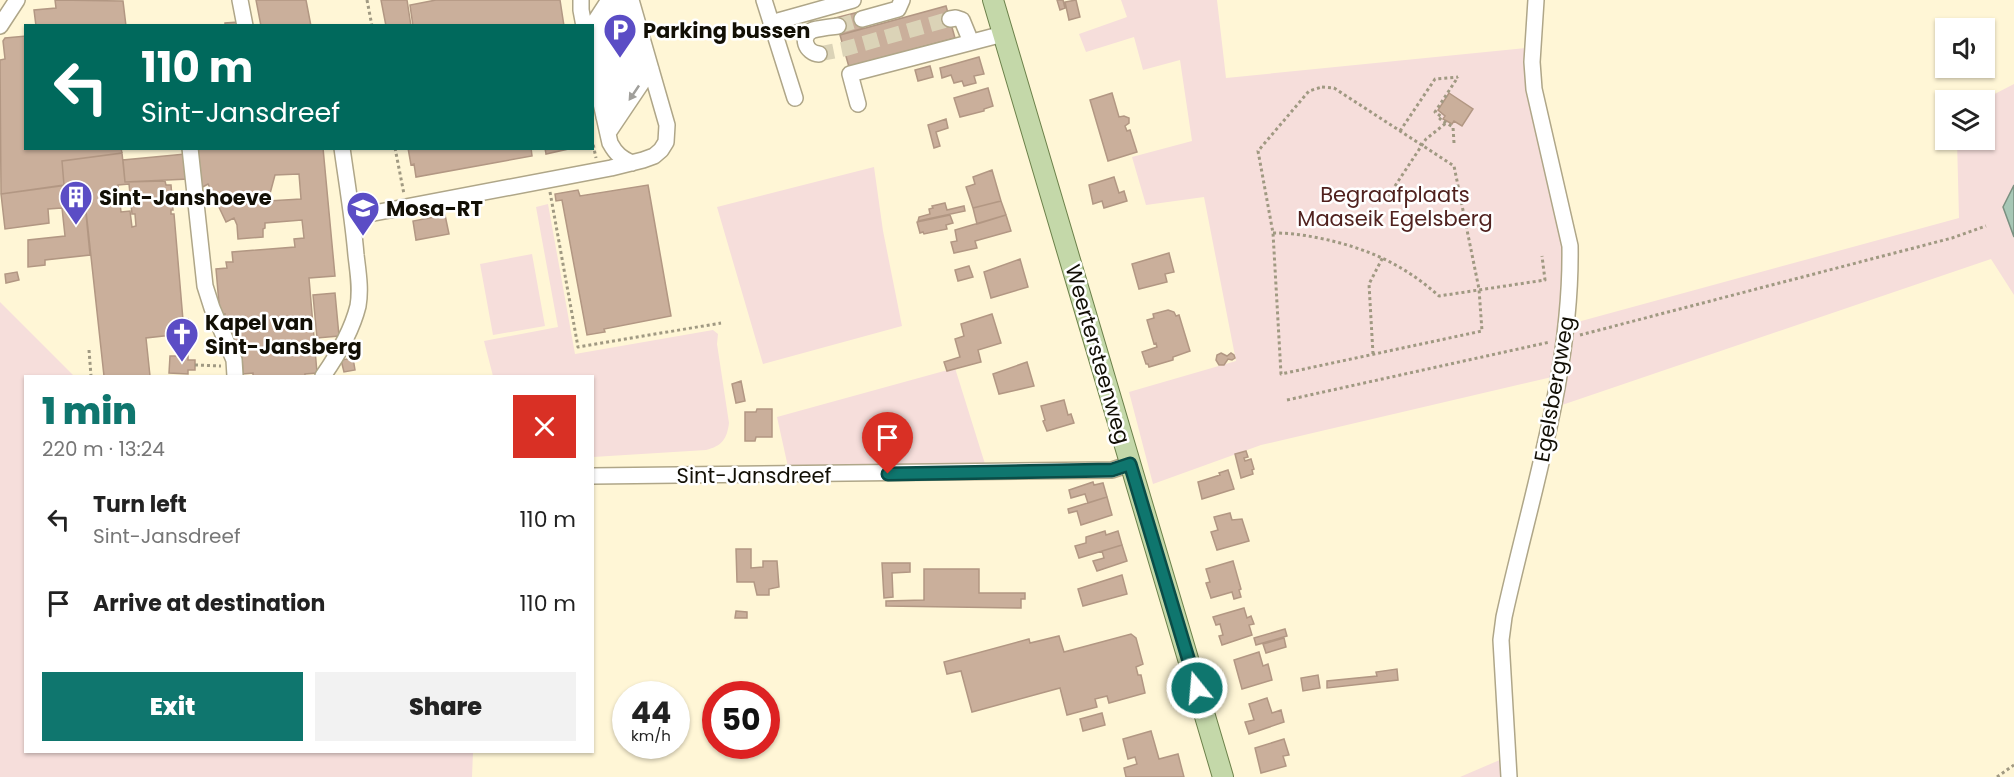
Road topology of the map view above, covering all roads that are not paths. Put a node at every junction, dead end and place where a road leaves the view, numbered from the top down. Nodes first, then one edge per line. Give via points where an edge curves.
1 (17, 0) edge
2 (240, 0) edge
3 (581, 0) edge
4 (594, 0) edge
5 (609, 0) edge
6 (764, 0) edge
7 (852, 0) edge
8 (902, 0) edge
9 (993, 0) edge
10 (1536, 0) edge
11 (629, 3) edge
12 (861, 19) tunnel mouth
13 (950, 19) dead end
14 (586, 23) edge
15 (637, 23) junction
16 (771, 23) junction
17 (245, 24) edge
18 (0, 26) edge
19 (837, 26) tunnel mouth
20 (1003, 34) junction
21 (642, 38) junction
22 (971, 42) junction
23 (594, 44) edge
24 (646, 54) junction
25 (819, 54) dead end
26 (594, 63) edge
27 (651, 69) junction
28 (594, 70) edge
29 (597, 84) junction
30 (795, 98) dead end
31 (601, 100) junction
32 (858, 104) dead end
33 (604, 117) junction
34 (608, 133) junction
35 (190, 150) edge
36 (342, 150) edge
37 (632, 163) junction
38 (353, 217) junction
39 (235, 372) edge
40 (323, 375) edge
41 (1130, 464) junction
42 (594, 476) edge
43 (1223, 777) edge
44 (1509, 777) edge

1 - 18 street
2 - 17 street
3 - 14 street
4 - 14 street
5 - 14 street
6 - 16 street
7 - 16 street
8 - 12 street via 898,9
9 - 20 main road, Weertersteenweg
10 - 44 street, Egelsbergweg via 1534,89 1570,246 1568,308 1542,458 1501,640
11 - 15 street
11 - 23 street
11 - 26 street
13 - 22 street via 962,20
15 - 21 street
15 - 29 street
16 - 30 street
19 - 25 street via 813,30 807,36 808,49
20 - 22 street
20 - 41 main road, Weertersteenweg
21 - 24 street
21 - 31 street
22 - 32 street via 850,74
24 - 27 street
24 - 33 street
27 -> 34 street
27 - 37 street via 668,134 654,156
28 - 29 street
29 - 31 street
31 - 33 street
33 - 34 street
34 - 37 street via 615,152
35 - 39 street via 205,286 232,354
36 - 38 street
37 - 38 street
38 - 40 street via 358,303 355,318
41 - 42 street, Sint-Jansdreef via 1112,470
41 - 43 main road, Weertersteenweg

